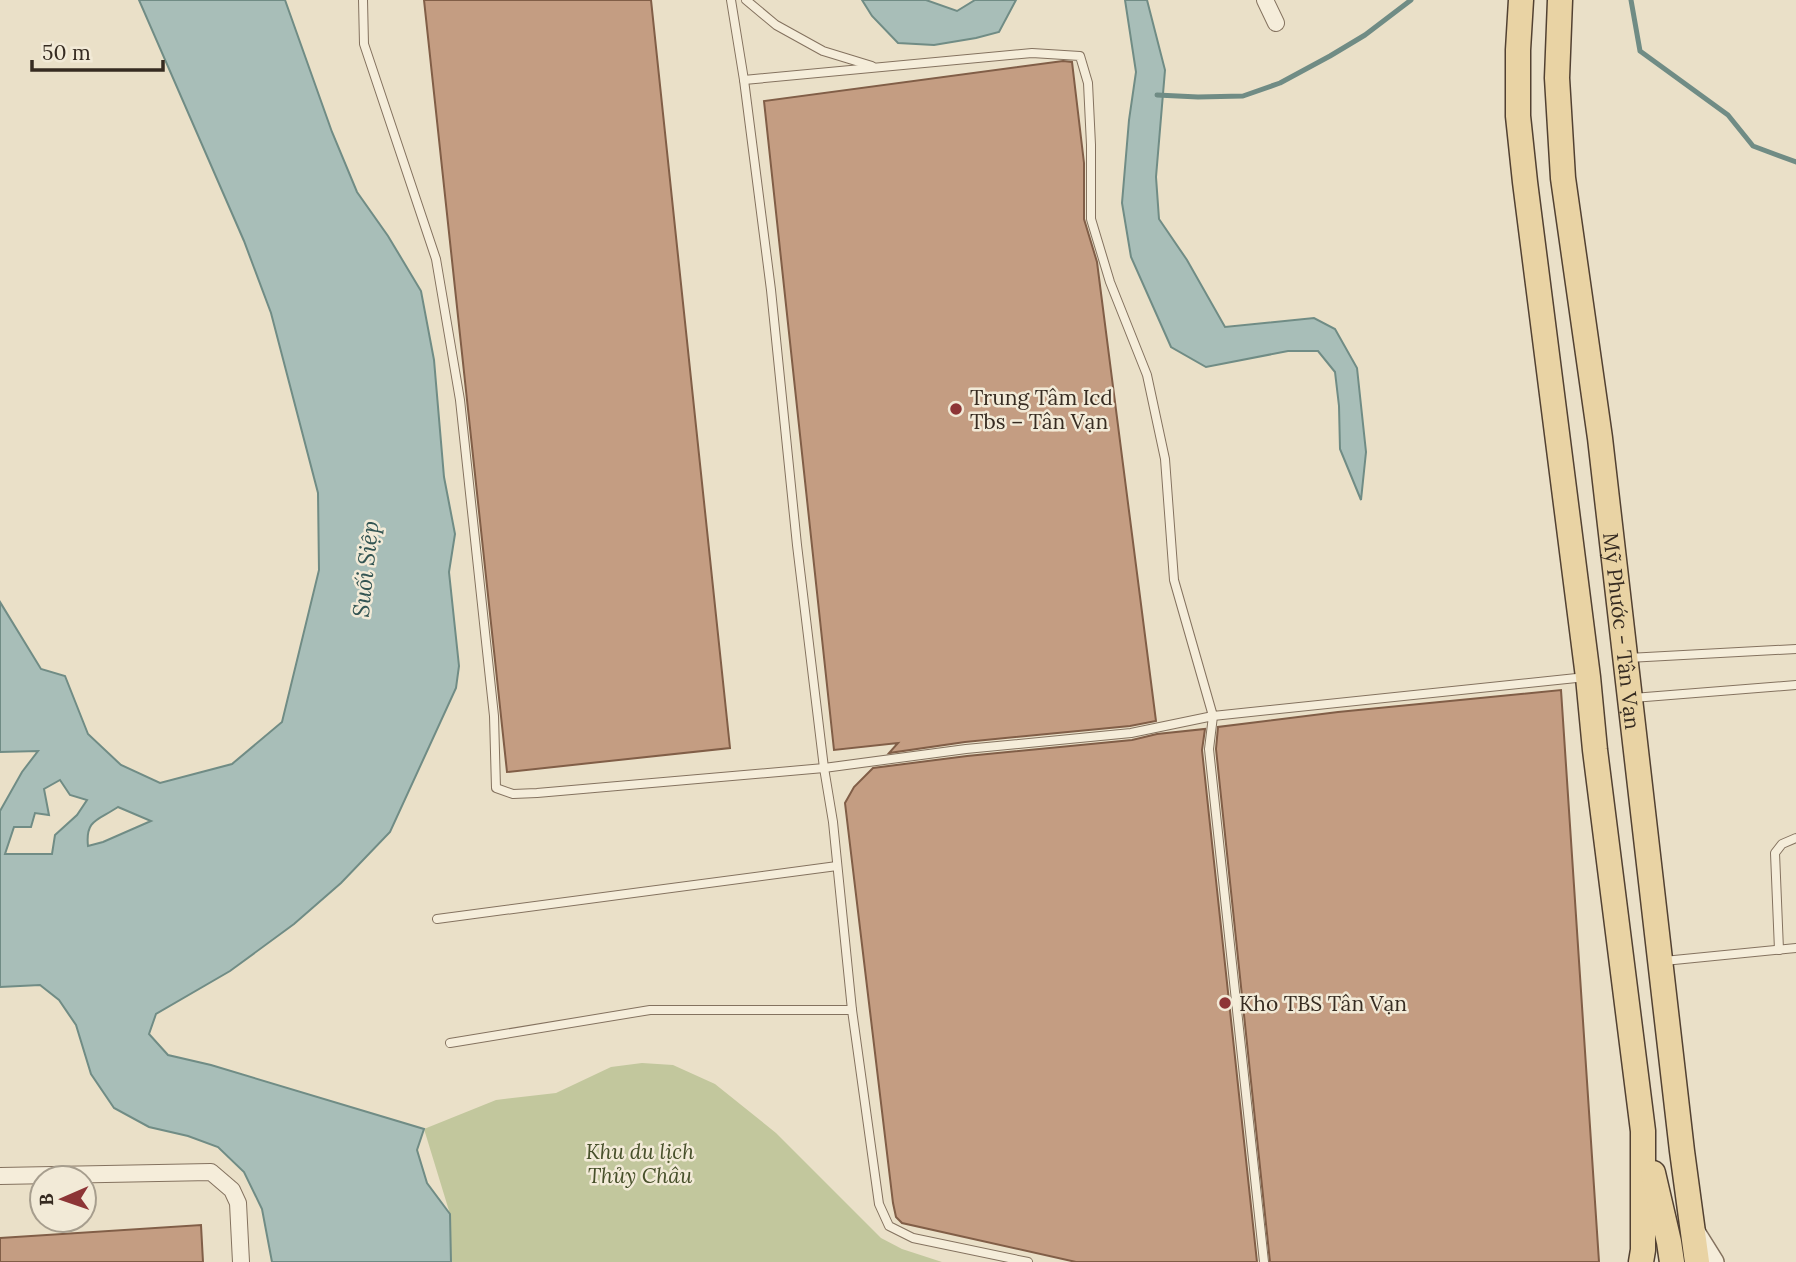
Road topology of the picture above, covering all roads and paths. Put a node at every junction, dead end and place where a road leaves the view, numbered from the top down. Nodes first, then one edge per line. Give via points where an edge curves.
1 (363, 0) edge
2 (731, 0) edge
3 (746, 0) edge
4 (1265, 0) edge
5 (1521, 0) edge
6 (1560, 0) edge
7 (1276, 23) dead end
8 (878, 68) junction
9 (744, 80) junction
10 (1796, 649) edge
11 (1625, 658) junction
12 (1588, 677) junction
13 (1796, 685) edge
14 (1630, 698) junction
15 (1213, 716) junction
16 (824, 768) junction
17 (1796, 838) edge
18 (837, 866) junction
19 (437, 919) dead end
20 (1796, 948) edge
21 (1779, 950) junction
22 (1661, 961) junction
23 (852, 1010) junction
24 (450, 1043) dead end
25 (1643, 1132) junction
26 (0, 1177) edge
27 (1661, 1210) junction
28 (1693, 1229) junction
29 (241, 1262) edge
30 (1028, 1262) edge
31 (1264, 1262) edge
32 (1641, 1262) edge
33 (1662, 1262) edge
34 (1672, 1262) edge
35 (1697, 1262) edge
36 (1714, 1262) edge

1 - 16 lane via 364,44 436,259 458,388 494,716 496,788 513,794 537,793
2 - 9 lane
3 - 8 lane via 776,25 823,51
4 - 7 street
5 - 12 main road, Mỹ Phước - Tân Vạn via 1518,116
6 - 11 main road, Mỹ Phước - Tân Vạn via 1556,78 1563,178
8 - 9 lane
8 - 15 lane via 1032,53 1080,56 1088,83 1091,219 1147,375 1165,459 1174,580
9 - 16 lane
10 - 11 lane
11 - 14 main road, Mỹ Phước - Tân Vạn
12 - 15 lane
12 - 25 main road, Mỹ Phước - Tân Vạn
13 - 14 lane
14 - 22 main road, Mỹ Phước - Tân Vạn
15 - 16 lane via 1131,733
15 - 31 lane via 1209,749
16 - 18 lane
17 - 21 lane via 1782,844 1776,853
18 - 19 lane
18 - 23 lane
20 - 21 lane
21 - 22 lane
22 - 28 main road, Mỹ Phước - Tân Vạn
23 - 24 lane via 650,1010
23 - 30 lane via 879,1204 890,1226 913,1238
25 - 27 main road
25 - 32 main road, Mỹ Phước - Tân Vạn
26 - 29 street via 211,1172 232,1190 238,1203
27 - 33 main road
27 - 34 main road
28 - 35 main road, Mỹ Phước - Tân Vạn
28 - 36 street

